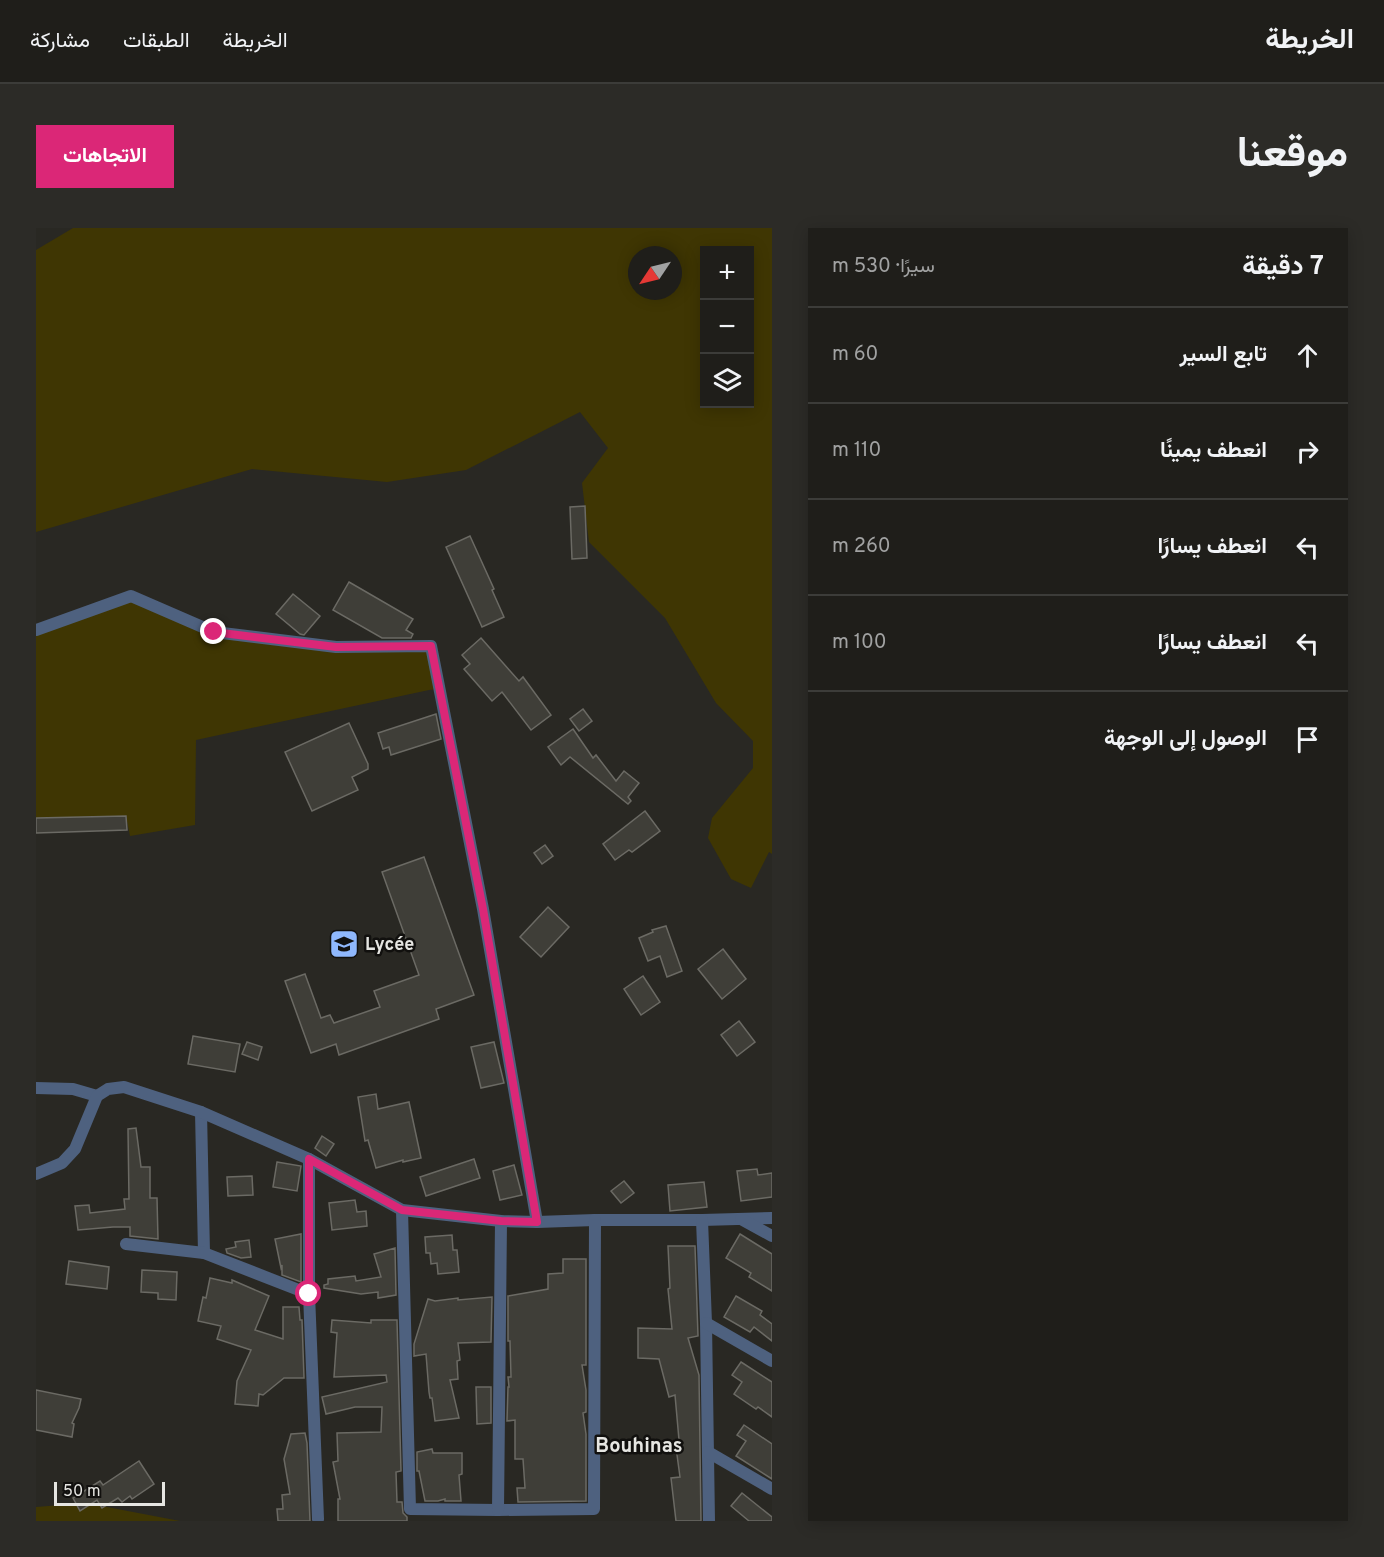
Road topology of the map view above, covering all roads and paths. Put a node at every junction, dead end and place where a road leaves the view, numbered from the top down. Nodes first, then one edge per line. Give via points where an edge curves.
1 (36, 630) edge
2 (36, 1088) edge
3 (97, 1096) junction
4 (201, 1112) junction
5 (309, 1159) junction
6 (36, 1174) edge
7 (402, 1210) junction
8 (772, 1218) edge
9 (741, 1219) junction
10 (595, 1220) junction
11 (702, 1220) junction
12 (501, 1221) junction
13 (537, 1222) junction
14 (772, 1236) edge
15 (126, 1245) dead end
16 (204, 1253) junction
17 (309, 1294) junction
18 (706, 1323) junction
19 (772, 1361) edge
20 (708, 1452) junction
21 (772, 1489) edge
22 (498, 1510) junction
23 (318, 1519) dead end
24 (709, 1521) edge

1 - 13 street via 131,596 214,632 336,647 431,646 483,909
2 - 3 street via 73,1089
3 - 4 street via 108,1089 124,1087
3 - 6 street via 75,1149 62,1163
4 - 5 street
4 - 16 street
5 - 7 street
5 - 17 street
7 - 12 street
7 - 22 street via 410,1509
8 - 9 street
9 - 11 street
9 - 14 street
10 - 11 street
10 - 13 street
10 - 22 street via 594,1509
11 - 18 street
12 - 13 street
12 - 22 street
15 - 16 street
16 - 17 street
17 - 23 street
18 - 19 street
18 - 20 street
20 - 21 street
20 - 24 street

